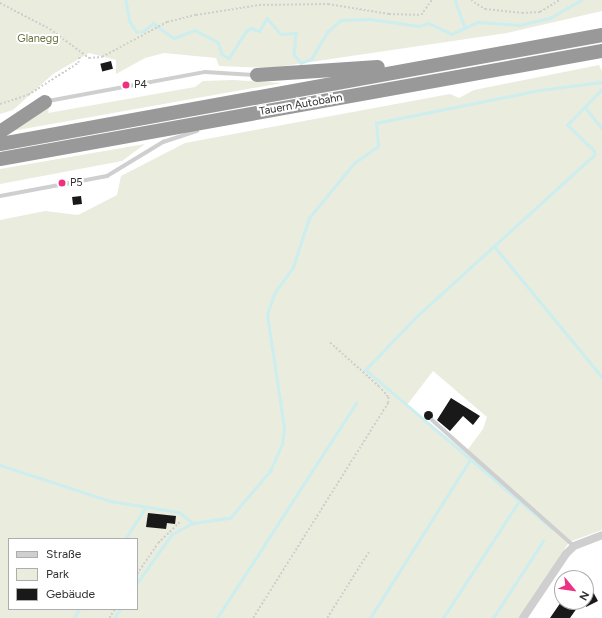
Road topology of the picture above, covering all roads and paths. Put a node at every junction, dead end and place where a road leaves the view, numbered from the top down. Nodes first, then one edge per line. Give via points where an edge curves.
1 (432, 0) edge
2 (471, 0) edge
3 (559, 0) edge
4 (0, 3) edge
5 (602, 35) edge
6 (602, 51) edge
7 (80, 55) junction
8 (421, 68) junction
9 (257, 75) joint
10 (45, 102) joint
11 (0, 104) edge
12 (211, 121) junction
13 (197, 131) joint
14 (0, 132) edge
15 (0, 144) edge
16 (0, 159) edge
17 (0, 196) edge
18 (330, 343) dead end
19 (432, 420) dead end
20 (181, 521) dead end
21 (602, 535) edge
22 (574, 546) junction
23 (370, 550) dead end
24 (138, 573) edge
25 (254, 618) edge
26 (327, 618) edge
27 (523, 618) edge

1 - 7 path via 421,15 389,14 328,4 259,5 204,13 167,22 102,57
2 - 3 path via 485,9 522,13 540,12
4 - 7 path via 50,29
5 - 8 highway, Tauern Autobahn
6 - 12 highway, Tauern Autobahn
7 - 11 path via 78,63 28,95
8 - 9 highway via 410,63
8 - 15 highway, Tauern Autobahn
9 - 10 lane via 199,73
10 - 14 highway
12 - 13 highway
12 - 16 highway, Tauern Autobahn
13 - 17 lane via 163,142 107,176
18 - 25 path via 379,387 388,398 388,403
19 - 22 lane
20 - 24 path via 158,543
21 - 22 street
22 - 27 street
23 - 26 path

